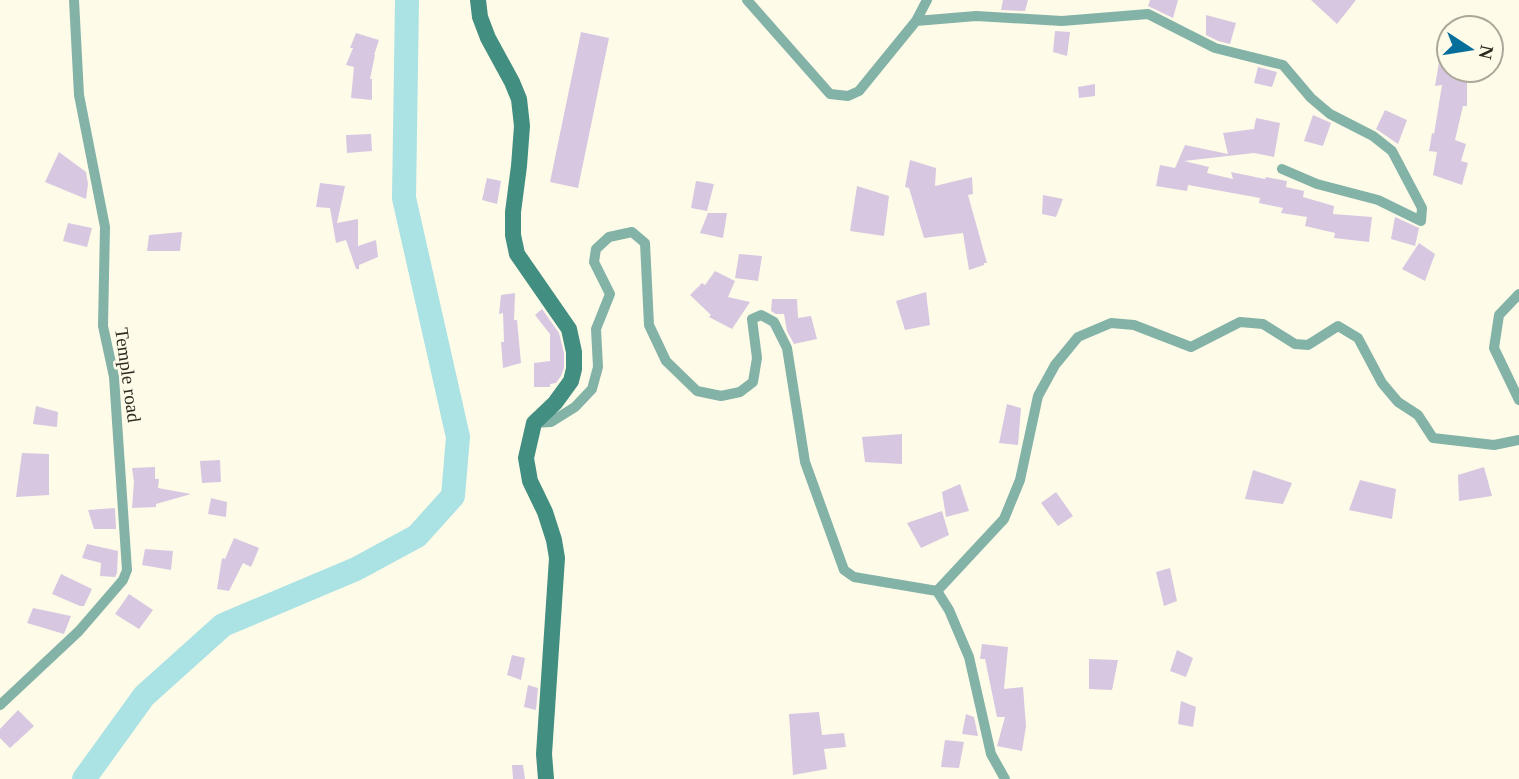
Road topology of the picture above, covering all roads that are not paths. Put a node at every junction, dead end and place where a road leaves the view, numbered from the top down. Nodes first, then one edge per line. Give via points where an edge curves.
1 (74, 0) edge
2 (478, 0) edge
3 (747, 0) edge
4 (928, 0) edge
5 (916, 21) junction
6 (1282, 169) dead end
7 (1519, 294) edge
8 (1519, 400) edge
9 (534, 423) junction
10 (1519, 440) edge
11 (937, 591) junction
12 (0, 705) edge
13 (546, 779) edge
14 (1005, 779) edge

1 - 12 street, Temple road via 79,95 105,227 103,326 114,377 127,570 79,631
2 - 9 main road via 488,38 519,99 522,126 513,212 517,254 569,329 574,352 570,381
3 - 5 street via 830,94 848,96 859,91
4 - 5 street
5 - 6 street via 976,16 1062,21 1148,14 1215,48 1283,65 1330,114 1392,151 1422,208 1421,221 1378,200 1317,184
7 - 8 street via 1499,315 1494,348
9 - 11 street via 551,422 592,389 597,367 596,328 610,294 594,262 596,249 610,237 632,232 645,243 649,325 666,361 697,391 721,396 740,392 753,382 757,358 752,319 761,315 774,322 787,348 805,462 844,570 854,576
9 - 13 main road via 526,458 557,558
10 - 11 street via 1494,445 1433,438 1418,415 1398,402 1382,383 1358,338 1338,326 1308,345 1295,344 1263,324 1240,322 1191,347 1134,325 1111,323 1078,337 1055,365 1038,396 1020,480 1004,519
11 - 14 street via 969,657 991,754

